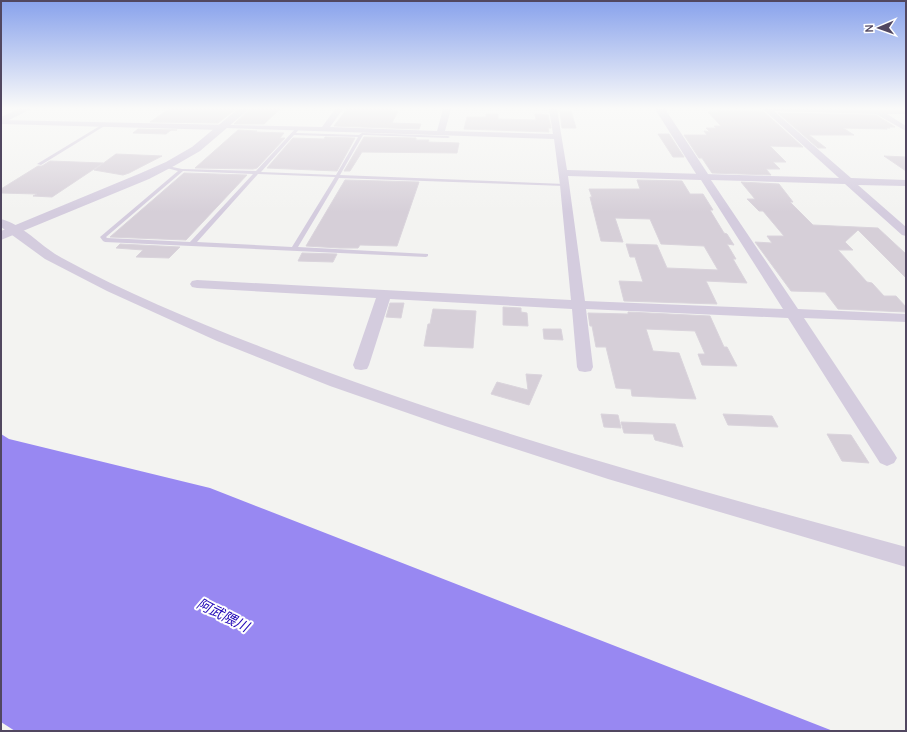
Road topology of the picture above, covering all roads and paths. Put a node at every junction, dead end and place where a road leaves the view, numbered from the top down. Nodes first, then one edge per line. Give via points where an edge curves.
1 (74, 143) edge
2 (203, 143) edge
3 (285, 143) edge
4 (356, 143) edge
5 (559, 143) edge
6 (682, 143) edge
7 (805, 143) edge
8 (39, 164) dead end
9 (166, 166) junction
10 (182, 170) junction
11 (259, 173) junction
12 (563, 173) junction
13 (338, 176) junction
14 (704, 177) junction
15 (848, 181) junction
16 (906, 183) edge
17 (566, 185) junction
18 (6, 231) edge
19 (906, 233) edge
20 (192, 244) junction
21 (294, 249) junction
22 (426, 255) dead end
23 (197, 284) dead end
24 (384, 295) junction
25 (579, 305) junction
26 (792, 313) junction
27 (906, 318) edge
28 (362, 365) dead end
29 (585, 367) dead end
30 (887, 458) dead end
31 (906, 556) edge

1 - 8 lane
2 - 9 street
3 - 11 lane
4 - 13 lane
5 - 12 street
6 - 14 street
7 - 15 street
9 - 10 lane
9 - 18 street
10 - 11 lane
10 - 20 lane via 103,237 105,240
11 - 13 lane
11 - 20 lane
12 - 14 street
12 - 17 street
13 - 17 lane
13 - 21 lane
14 - 15 street
14 - 26 street
15 - 16 street
15 - 19 street
17 - 25 street
18 - 31 street via 53,259 113,288 266,356 406,408 608,472
20 - 21 lane
21 - 22 lane
23 - 24 street
24 - 25 street
24 - 28 street
25 - 26 street
25 - 29 street
26 - 27 street
26 - 30 street

